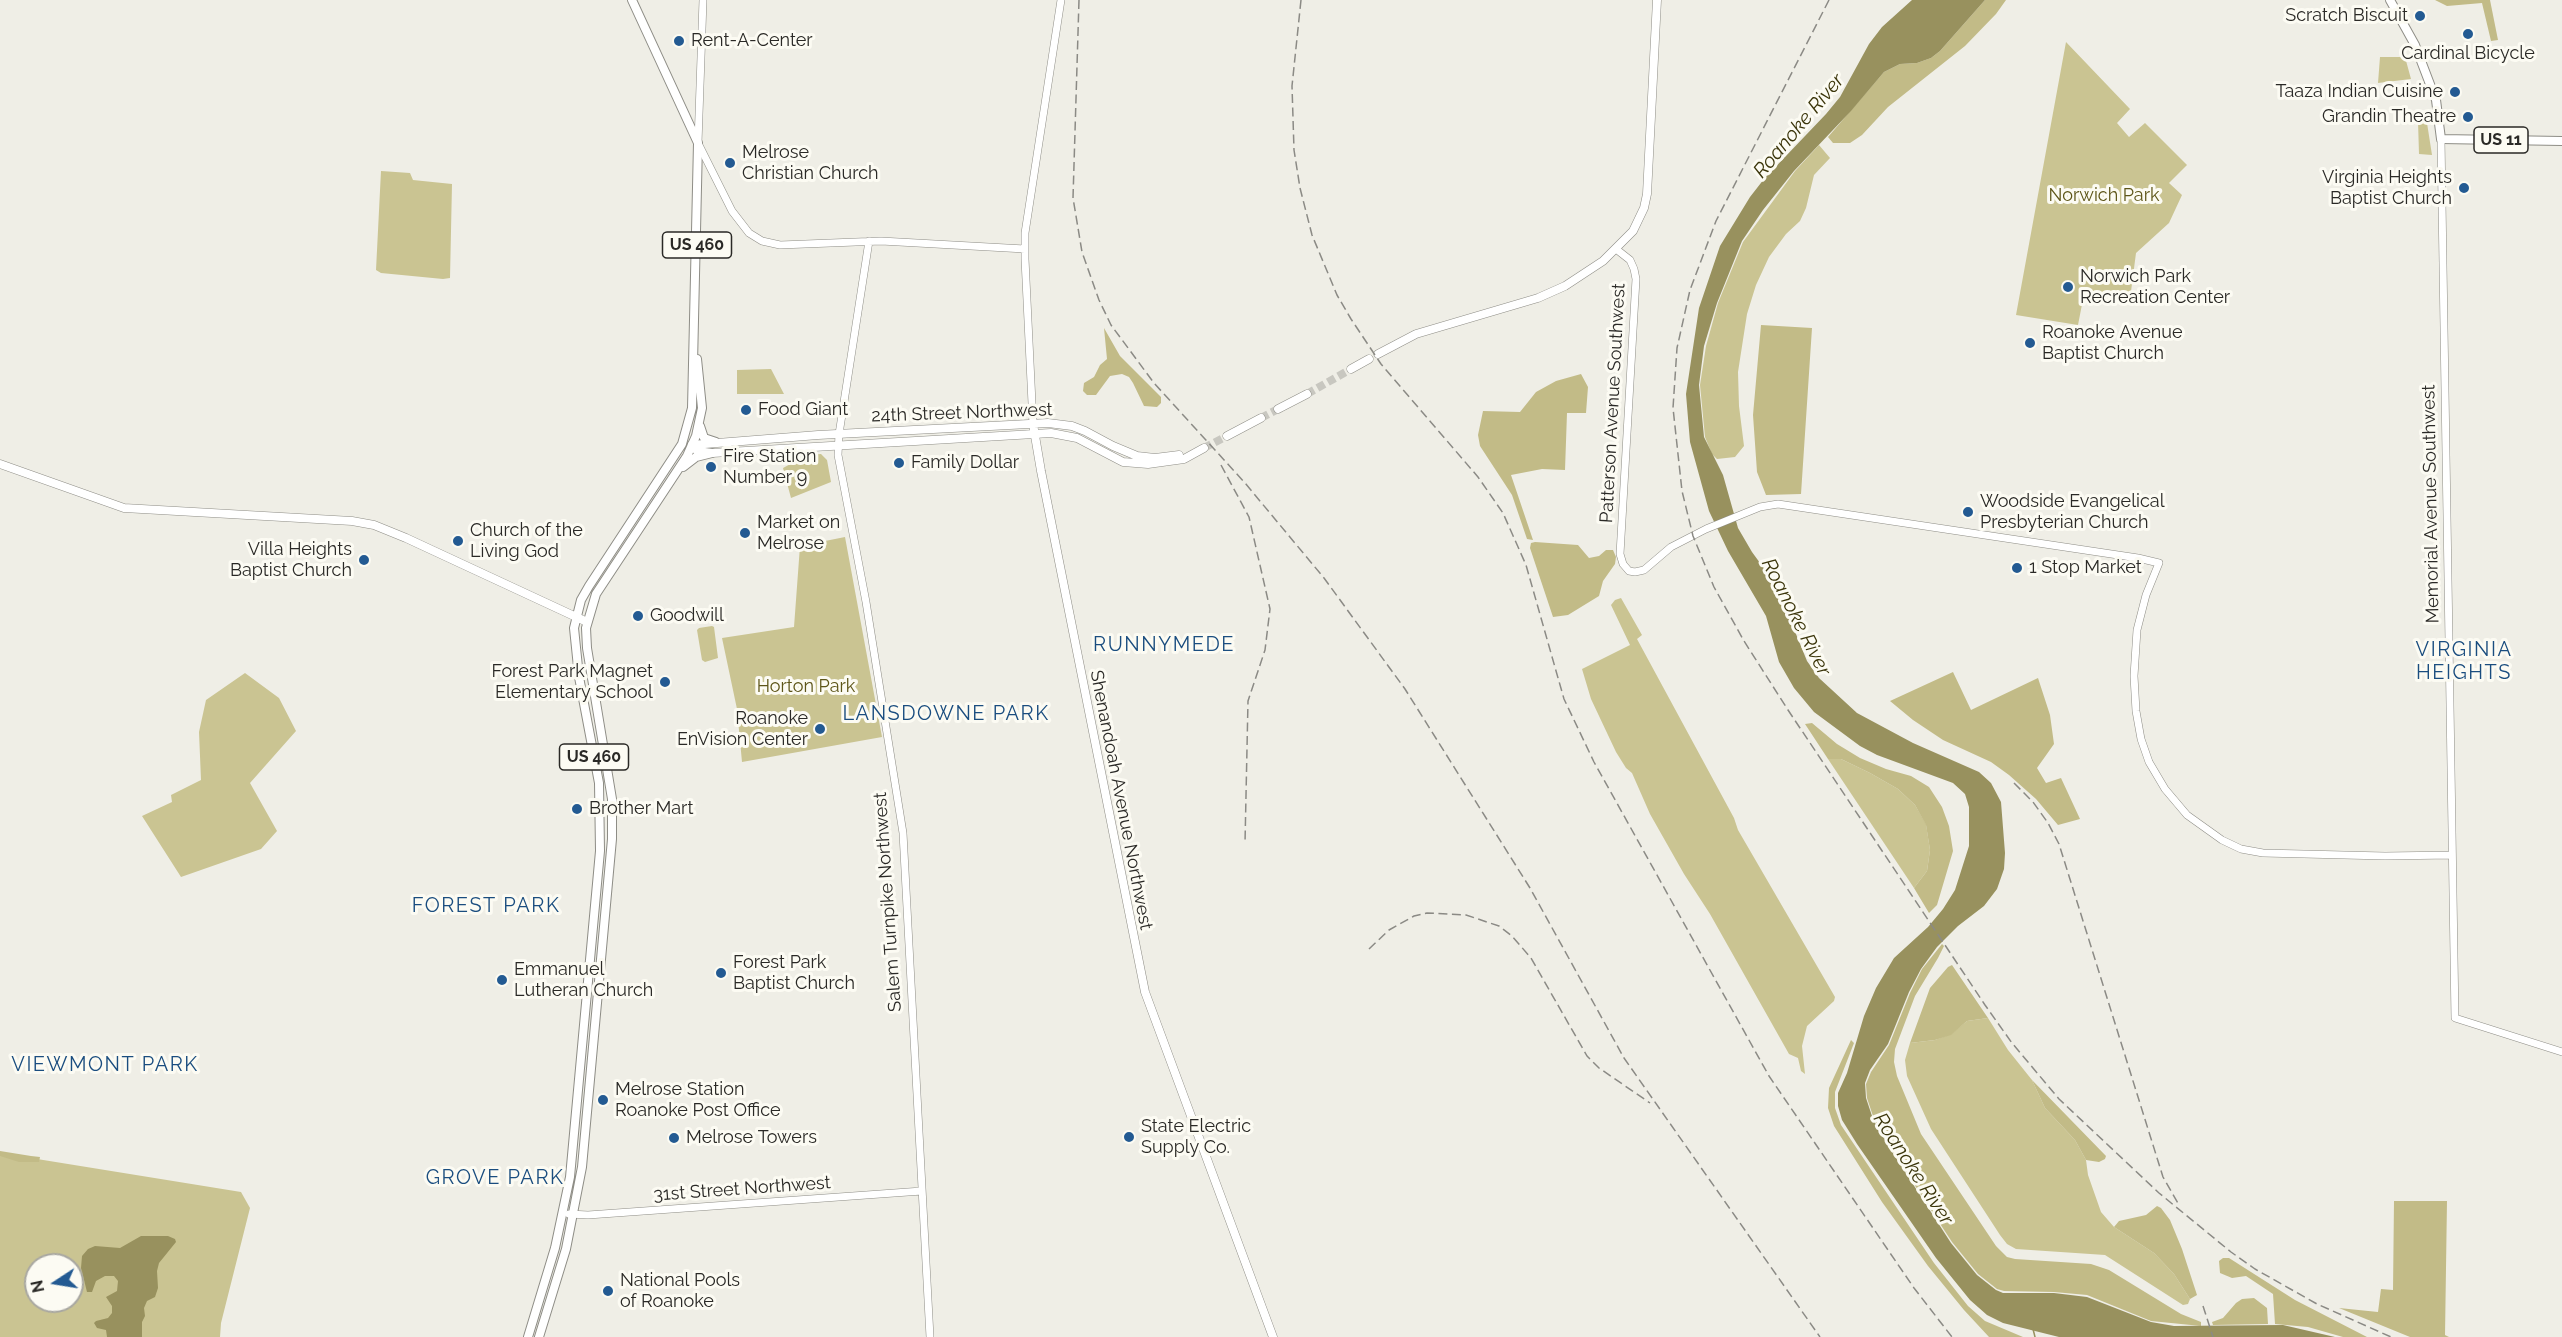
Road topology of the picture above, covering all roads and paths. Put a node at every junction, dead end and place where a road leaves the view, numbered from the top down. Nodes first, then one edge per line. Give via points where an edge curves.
1 (632, 0) edge
2 (703, 0) edge
3 (1061, 0) edge
4 (1657, 0) edge
5 (2390, 0) edge
6 (2440, 139) junction
7 (2562, 141) edge
8 (699, 143) junction
9 (869, 241) junction
10 (1025, 249) junction
11 (1616, 249) junction
12 (694, 347) junction
13 (1377, 354) dead end
14 (1369, 359) dead end
15 (1351, 369) tunnel mouth
16 (1307, 394) tunnel mouth
17 (692, 396) junction
18 (1278, 409) tunnel mouth
19 (1261, 418) tunnel mouth
20 (700, 422) junction
21 (1033, 424) junction
22 (839, 434) junction
23 (1034, 434) junction
24 (1227, 436) tunnel mouth
25 (716, 442) junction
26 (838, 444) junction
27 (692, 445) junction
28 (712, 453) junction
29 (674, 456) junction
30 (0, 464) edge
31 (657, 499) junction
32 (577, 617) junction
33 (587, 622) junction
34 (2452, 855) junction
35 (2562, 1052) edge
36 (922, 1191) junction
37 (564, 1213) junction
38 (574, 1214) junction
39 (528, 1337) edge
40 (538, 1337) edge
41 (930, 1337) edge
42 (1273, 1337) edge

1 - 8 main road, US 460
2 - 8 street
3 - 10 street, Shenandoah Avenue Northwest
4 - 11 main road via 1647,194 1640,220
5 - 6 main road, Memorial Avenue Southwest via 2415,45 2436,100
6 - 7 main road, US 11
6 - 34 street, Memorial Avenue Southwest
8 - 9 street via 732,211 749,233 780,245
8 - 12 main road, US 460
9 - 10 street
9 - 22 street, Salem Turnpike Northwest
10 - 21 street, Shenandoah Avenue Northwest
11 - 13 main road via 1591,270 1553,292 1416,334
11 - 34 street, Patterson Avenue Southwest via 1630,260 1635,279 1620,554 1629,571 1644,570 1671,547 1706,529 1763,506 1789,505 2159,563 2142,609 2134,657 2136,711 2144,750 2156,774 2187,815 2217,837 2250,852
12 - 17 main road, US 460
12 - 20 main road, US 460 via 702,390
14 - 15 main road
16 - 18 main road
17 - 27 main road via 696,406 690,435
17 - 29 main road, US 460 via 687,431
19 - 24 main road
20 - 25 main road via 704,438
20 - 27 main road, US 460
21 - 22 main road, 24th Street Northwest
21 - 23 main road, Shenandoah Avenue Northwest
21 - 23 main road, 24th Street Northwest via 1072,426 1147,458 1177,456 1204,448 1170,463 1132,464 1069,436
22 - 25 main road, 24th Street Northwest
22 - 26 street, Salem Turnpike Northwest
23 - 26 main road, 24th Street Northwest
23 - 42 main road, Shenandoah Avenue Northwest via 1140,975
25 - 27 main road, 24th Street Northwest
26 - 28 main road, 24th Street Northwest
26 - 36 street, Salem Turnpike Northwest via 903,833
27 - 28 main road, 24th Street Northwest via 698,451
27 - 29 main road
27 - 31 main road, US 460
28 - 31 main road via 689,460 665,495
29 - 32 main road, US 460 via 589,586
30 - 32 main road via 124,508 363,522 402,536
31 - 33 main road, US 460 via 596,594
32 - 33 main road
32 - 37 main road, US 460 via 574,646 599,783 601,834 573,1152
33 - 38 main road, US 460 via 587,648 612,821 584,1152
34 - 35 street, Memorial Avenue Southwest via 2455,1018
36 - 38 street, 31st Street Northwest
36 - 41 street, Salem Turnpike Northwest
37 - 38 street, 31st Street Northwest
37 - 39 main road, US 460
38 - 40 main road, US 460

